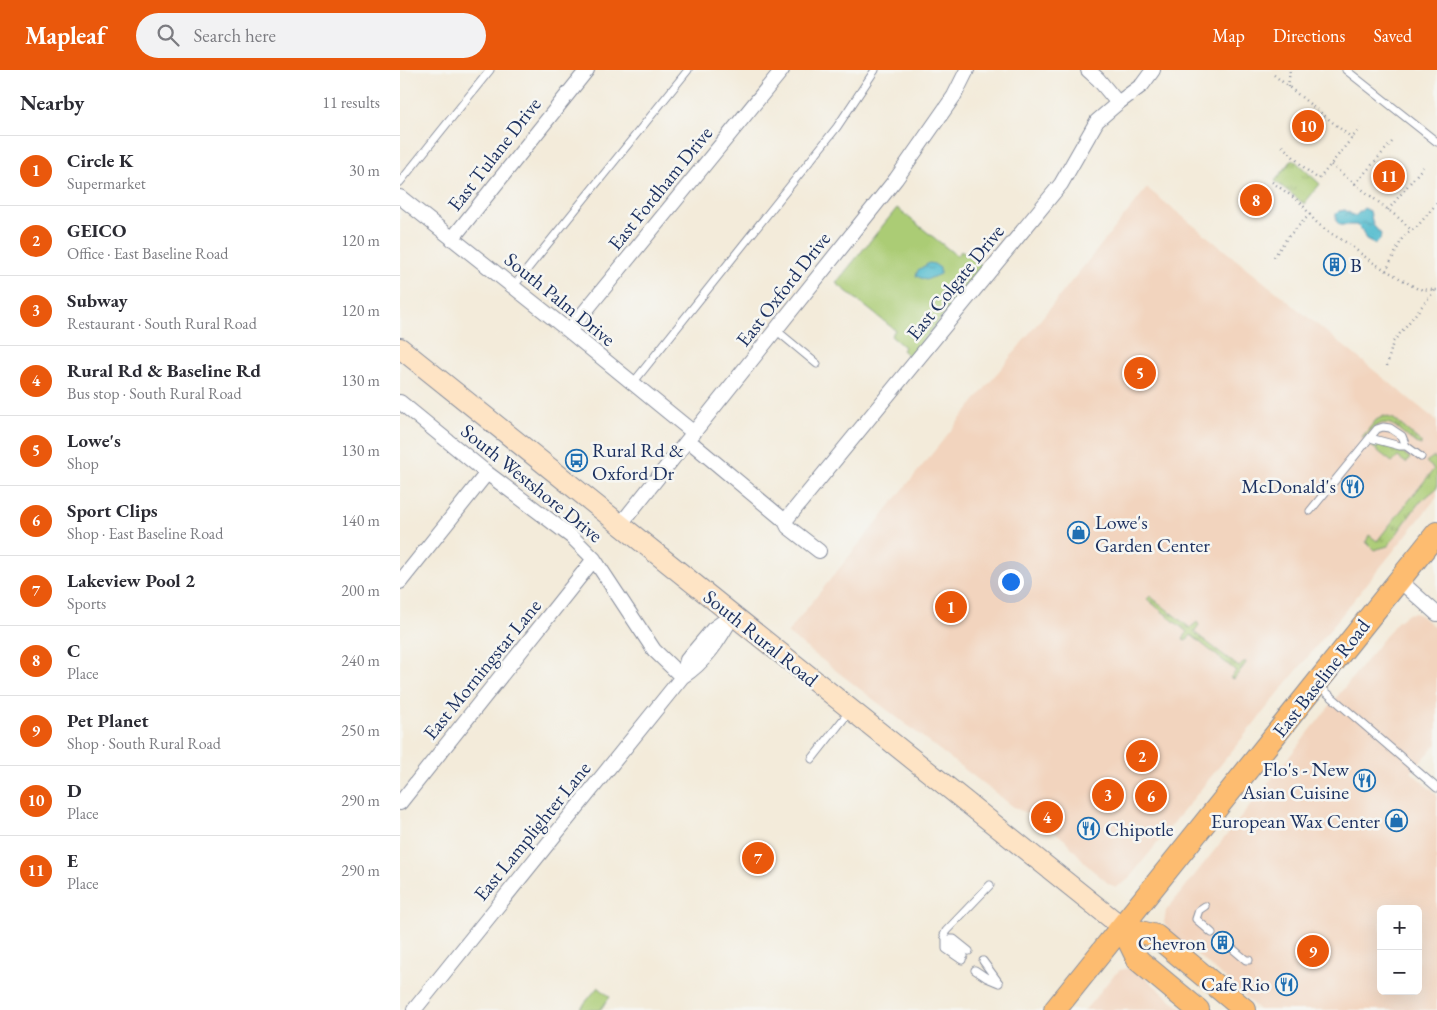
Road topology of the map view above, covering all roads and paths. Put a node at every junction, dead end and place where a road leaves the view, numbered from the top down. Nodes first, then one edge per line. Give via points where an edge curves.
1 (490, 70) edge
2 (587, 70) edge
3 (688, 70) edge
4 (782, 70) edge
5 (875, 70) edge
6 (967, 70) edge
7 (1088, 70) edge
8 (1153, 70) edge
9 (1290, 70) edge
10 (1346, 70) edge
11 (1274, 75) dead end
12 (1288, 87) junction
13 (1118, 103) junction
14 (1360, 128) dead end
15 (1352, 138) junction
16 (1392, 142) dead end
17 (1437, 142) edge
18 (1282, 146) dead end
19 (1331, 165) junction
20 (1423, 167) dead end
21 (400, 182) edge
22 (1272, 182) dead end
23 (1355, 184) junction
24 (400, 197) edge
25 (1437, 203) edge
26 (1388, 210) junction
27 (1310, 214) junction
28 (1412, 231) junction
29 (452, 239) junction
30 (1274, 257) dead end
31 (1386, 271) junction
32 (513, 287) junction
33 (1436, 290) edge
34 (776, 330) junction
35 (569, 331) junction
36 (400, 348) edge
37 (817, 364) dead end
38 (1387, 366) dead end
39 (633, 383) junction
40 (400, 402) edge
41 (691, 437) junction
42 (1370, 438) junction
43 (1406, 446) junction
44 (1421, 458) dead end
45 (487, 472) junction
46 (1310, 511) dead end
47 (785, 521) junction
48 (620, 525) junction
49 (1437, 533) edge
50 (818, 551) dead end
51 (594, 559) junction
52 (1399, 580) junction
53 (400, 582) edge
54 (1437, 614) edge
55 (733, 615) junction
56 (682, 677) junction
57 (1317, 684) junction
58 (851, 710) junction
59 (812, 759) dead end
60 (1437, 788) edge
61 (400, 803) edge
62 (990, 885) dead end
63 (1205, 906) dead end
64 (1122, 927) junction
65 (1212, 933) dead end
66 (946, 939) junction
67 (1233, 949) dead end
68 (1249, 960) dead end
69 (999, 983) joint
70 (414, 1010) edge
71 (1055, 1010) edge
72 (1198, 1010) edge
73 (1245, 1010) edge

1 - 21 lane
2 - 29 street, East Tulane Drive
3 - 32 lane
4 - 35 street, East Fordham Drive
5 - 39 lane via 825,142
6 - 34 street, East Oxford Drive via 954,96 896,179
7 - 13 street
8 - 13 street, East Colgate Drive via 1142,85
9 - 12 path
10 - 17 lane
11 - 12 path
12 - 15 path
13 - 47 street, East Colgate Drive via 1097,121 1061,184
14 - 15 path
15 - 19 path
16 - 23 path
18 - 19 path via 1307,172 1319,179
19 - 23 path
20 - 26 path
22 - 27 path via 1300,202
23 - 26 path
24 - 29 street, South Palm Drive
25 - 28 path
26 - 28 path
27 - 30 path
27 - 31 path via 1327,231
28 - 31 path via 1402,239
29 - 32 street, South Palm Drive
31 - 33 path via 1418,289
32 - 35 street, South Palm Drive
33 - 38 path via 1393,342
34 - 37 lane
34 - 41 street, East Oxford Drive
35 - 39 street, South Palm Drive
36 - 48 main road, South Rural Road
39 - 41 street, South Palm Drive
40 - 45 street, South Westshore Drive
41 - 47 street, South Palm Drive
41 - 48 street, East Oxford Drive
42 - 43 lane
42 - 43 lane via 1377,429 1390,428 1402,436
42 - 46 lane
43 - 44 lane
45 - 51 street, South Westshore Drive via 572,537
45 - 53 street
47 - 50 street, South Palm Drive
48 - 55 main road, South Rural Road
49 - 52 main road, East Baseline Road
51 - 56 street, South Westshore Drive via 654,650
51 - 61 street, East Morningstar Lane
52 - 54 street
52 - 57 main road, East Baseline Road
55 - 56 street, East Lamplighter Lane via 695,669
55 - 58 main road, South Rural Road
56 - 70 street, East Lamplighter Lane
57 - 60 lane
57 - 64 main road, East Baseline Road
58 - 59 lane
58 - 64 main road, South Rural Road
62 - 66 lane via 946,931
63 - 65 lane via 1199,910 1196,919
64 - 71 main road, East Baseline Road
64 - 72 main road, South Rural Road via 1138,960
64 - 73 main road, South Rural Road via 1156,936
66 - 66 lane via 954,939 965,956 946,949
67 - 68 lane
69 - 69 lane via 987,978 978,966

